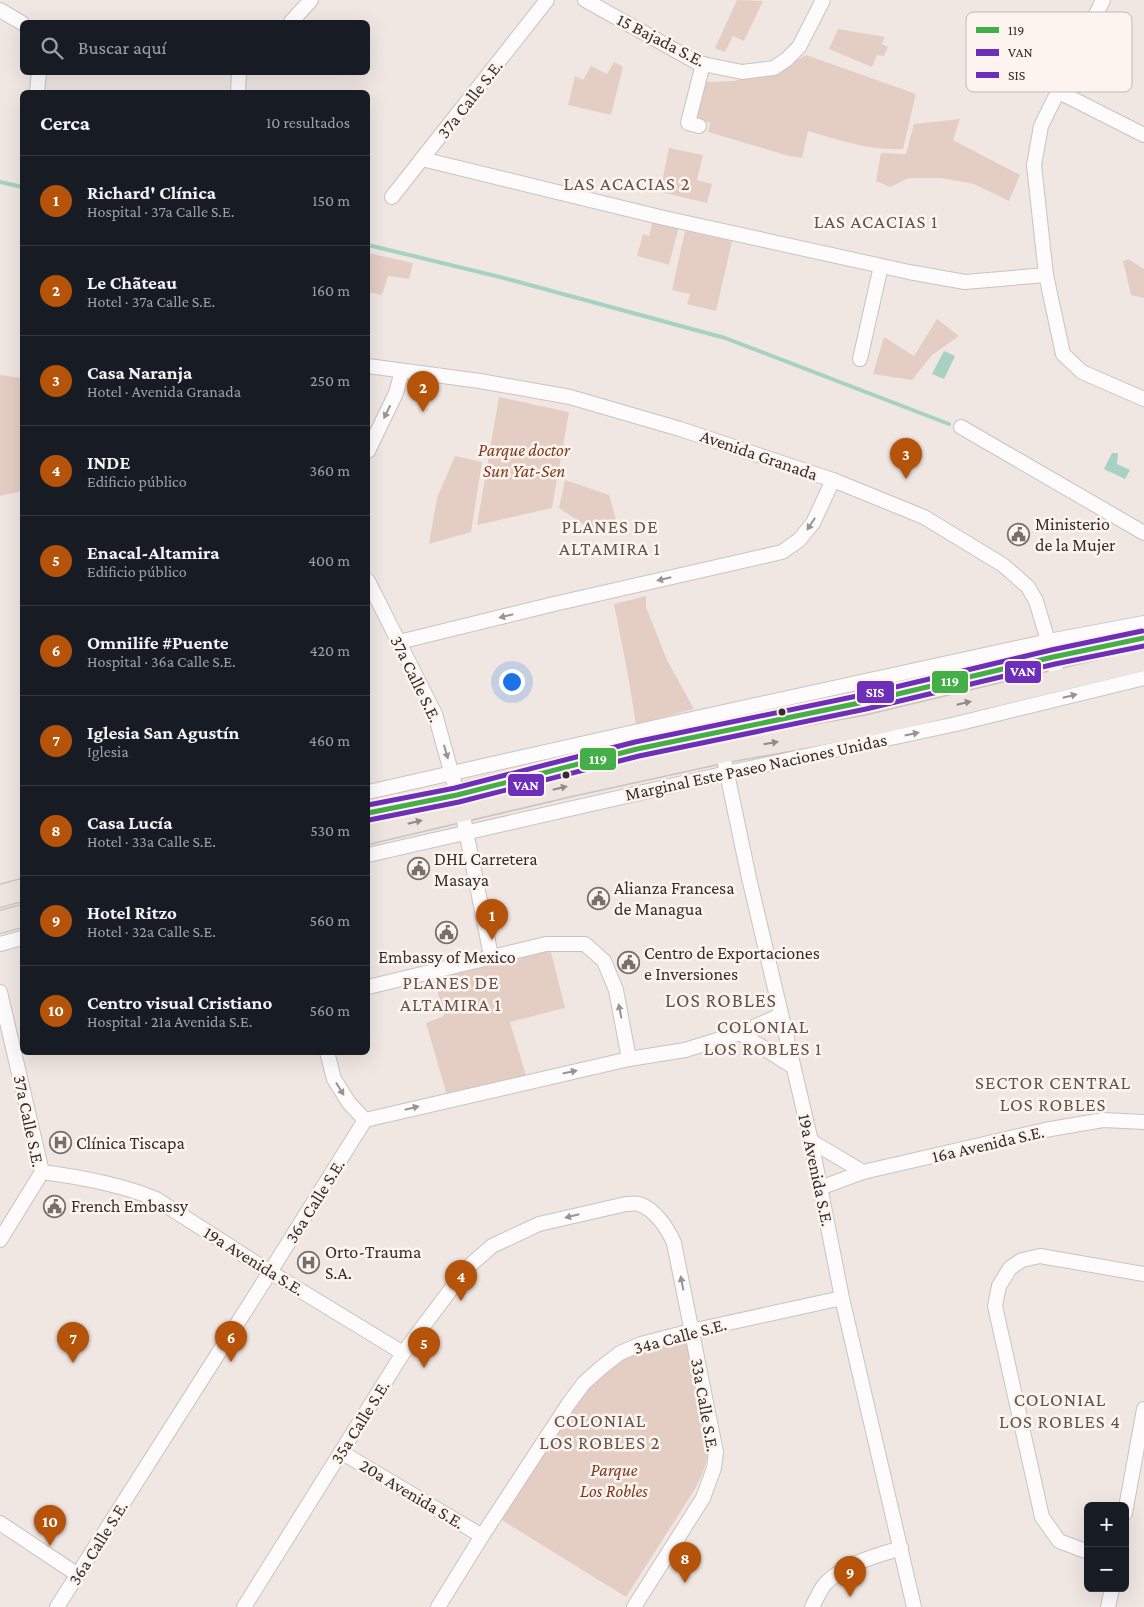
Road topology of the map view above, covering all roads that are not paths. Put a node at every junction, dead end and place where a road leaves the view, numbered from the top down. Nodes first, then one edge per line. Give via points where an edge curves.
1 (311, 0) edge
2 (547, 0) edge
3 (585, 0) edge
4 (823, 0) edge
5 (1103, 0) edge
6 (0, 10) edge
7 (1097, 12) edge
8 (294, 20) edge
9 (20, 22) edge
10 (703, 64) junction
11 (39, 75) edge
12 (238, 75) edge
13 (37, 90) edge
14 (238, 90) edge
15 (1059, 92) joint
16 (699, 126) dead end
17 (1144, 136) edge
18 (422, 159) junction
19 (392, 197) dead end
20 (881, 266) junction
21 (1046, 275) junction
22 (860, 359) dead end
23 (370, 366) edge
24 (402, 371) junction
25 (1144, 399) edge
26 (961, 427) dead end
27 (370, 447) edge
28 (833, 480) junction
29 (1144, 533) edge
30 (370, 585) edge
31 (1144, 623) edge
32 (1144, 638) edge
33 (399, 642) junction
34 (1051, 649) junction
35 (1144, 660) edge
36 (1144, 665) edge
37 (1104, 668) junction
38 (1144, 678) edge
39 (1058, 681) junction
40 (721, 742) junction
41 (452, 773) junction
42 (727, 773) junction
43 (370, 792) edge
44 (462, 812) junction
45 (370, 813) edge
46 (370, 833) edge
47 (370, 854) edge
48 (20, 891) edge
49 (0, 896) edge
50 (20, 917) edge
51 (0, 922) edge
52 (20, 939) edge
53 (0, 944) edge
54 (490, 956) junction
55 (370, 986) edge
56 (0, 992) edge
57 (781, 1015) junction
58 (740, 1033) junction
59 (328, 1055) edge
60 (629, 1059) junction
61 (792, 1066) junction
62 (364, 1120) junction
63 (1144, 1122) edge
64 (811, 1141) junction
65 (42, 1172) junction
66 (863, 1172) junction
67 (820, 1188) junction
68 (0, 1240) edge
69 (270, 1272) junction
70 (1144, 1274) edge
71 (842, 1298) junction
72 (691, 1331) junction
73 (403, 1353) junction
74 (1144, 1409) edge
75 (341, 1452) junction
76 (1127, 1502) edge
77 (0, 1523) edge
78 (482, 1536) junction
79 (901, 1548) junction
80 (1084, 1550) edge
81 (78, 1575) junction
82 (1111, 1592) edge
83 (57, 1607) edge
84 (244, 1607) edge
85 (438, 1607) edge
86 (634, 1607) edge
87 (812, 1607) edge
88 (914, 1607) edge
89 (1108, 1607) edge

1 - 8 street
2 - 18 street, 37a Calle S.E.
3 - 10 street, 15 Bajada S.E.
4 - 10 street, 15 Bajada S.E. via 799,48 774,68 742,72
5 - 7 street
6 - 9 street
10 - 16 street via 688,123
11 - 13 street
12 - 14 street
15 - 17 street
15 - 21 street via 1041,126 1034,165
18 - 19 street, 37a Calle S.E.
18 - 20 street via 664,218
20 - 21 street via 965,282
20 - 22 street
21 - 25 street via 1063,354 1082,372
23 - 24 street, Avenida Granada
24 -> 27 street via 396,393
24 - 28 street, Avenida Granada via 480,381 570,398 680,429
26 - 29 street
28 -> 33 street via 812,524 799,540 782,552
28 - 34 street, Avenida Granada via 924,517 1003,565 1028,587 1036,601
30 - 33 street, 37a Calle S.E.
31 - 34 street
32 - 34 highway
33 -> 41 street, 37a Calle S.E. via 435,714
34 - 39 street, Avenida Granada
34 - 40 highway
34 - 41 street
35 - 37 highway
36 - 37 highway
37 - 39 highway
42 -> 38 street, Marginal Este Paseo Naciones Unidas via 956,724
40 -> 39 highway via 868,726
40 - 42 street, 19a Avenida S.E.
40 - 44 highway
41 - 43 street
41 - 44 street, 37a Calle S.E.
42 - 44 street, Marginal Este Paseo Naciones Unidas
42 - 57 street, 19a Avenida S.E.
44 - 45 highway
46 -> 44 highway
44 - 47 street, Marginal Este Paseo Naciones Unidas
44 - 54 street, 37a Calle S.E.
48 - 49 highway
50 - 51 highway
52 - 53 street
54 - 55 street
60 -> 54 street via 616,990 604,961 585,944 546,944
56 - 65 street, 37a Calle S.E.
57 - 58 street
57 - 61 street, 19a Avenida S.E.
58 - 60 street via 685,1050
58 - 61 street
59 -> 62 street via 334,1079 348,1103
62 -> 60 street
61 - 64 street, 19a Avenida S.E.
62 - 69 street, 36a Calle S.E.
63 - 66 street, 16a Avenida S.E. via 1103,1120 1045,1130
64 - 66 street
64 - 67 street, 19a Avenida S.E.
65 - 68 street, 37a Calle S.E.
65 - 69 street, 19a Avenida S.E. via 79,1176 138,1191 156,1199
66 - 67 street, 16a Avenida S.E.
67 - 71 street, 19a Avenida S.E.
69 - 73 street, 19a Avenida S.E.
69 - 81 street, 36a Calle S.E.
70 - 80 street via 1040,1256 1022,1260 1010,1268 999,1286 995,1306 1042,1517 1059,1541
71 - 72 street, 34a Calle S.E.
71 - 79 street, 19a Avenida S.E.
72 -> 73 street, 35a Calle S.E. via 669,1231 639,1204 626,1204 539,1224 492,1246 466,1268
72 - 78 street, 34a Calle S.E. via 620,1353 584,1383
72 - 86 street, 33a Calle S.E. via 716,1452 714,1468 703,1498
73 - 75 street, 35a Calle S.E.
74 - 76 street
75 - 78 street, 20a Avenida S.E.
75 - 84 street, 35a Calle S.E.
77 - 81 street
78 - 85 street, 34a Calle S.E.
79 - 87 street via 844,1570 825,1584
79 - 88 street, 19a Avenida S.E.
81 - 83 street, 36a Calle S.E.
82 - 89 street

